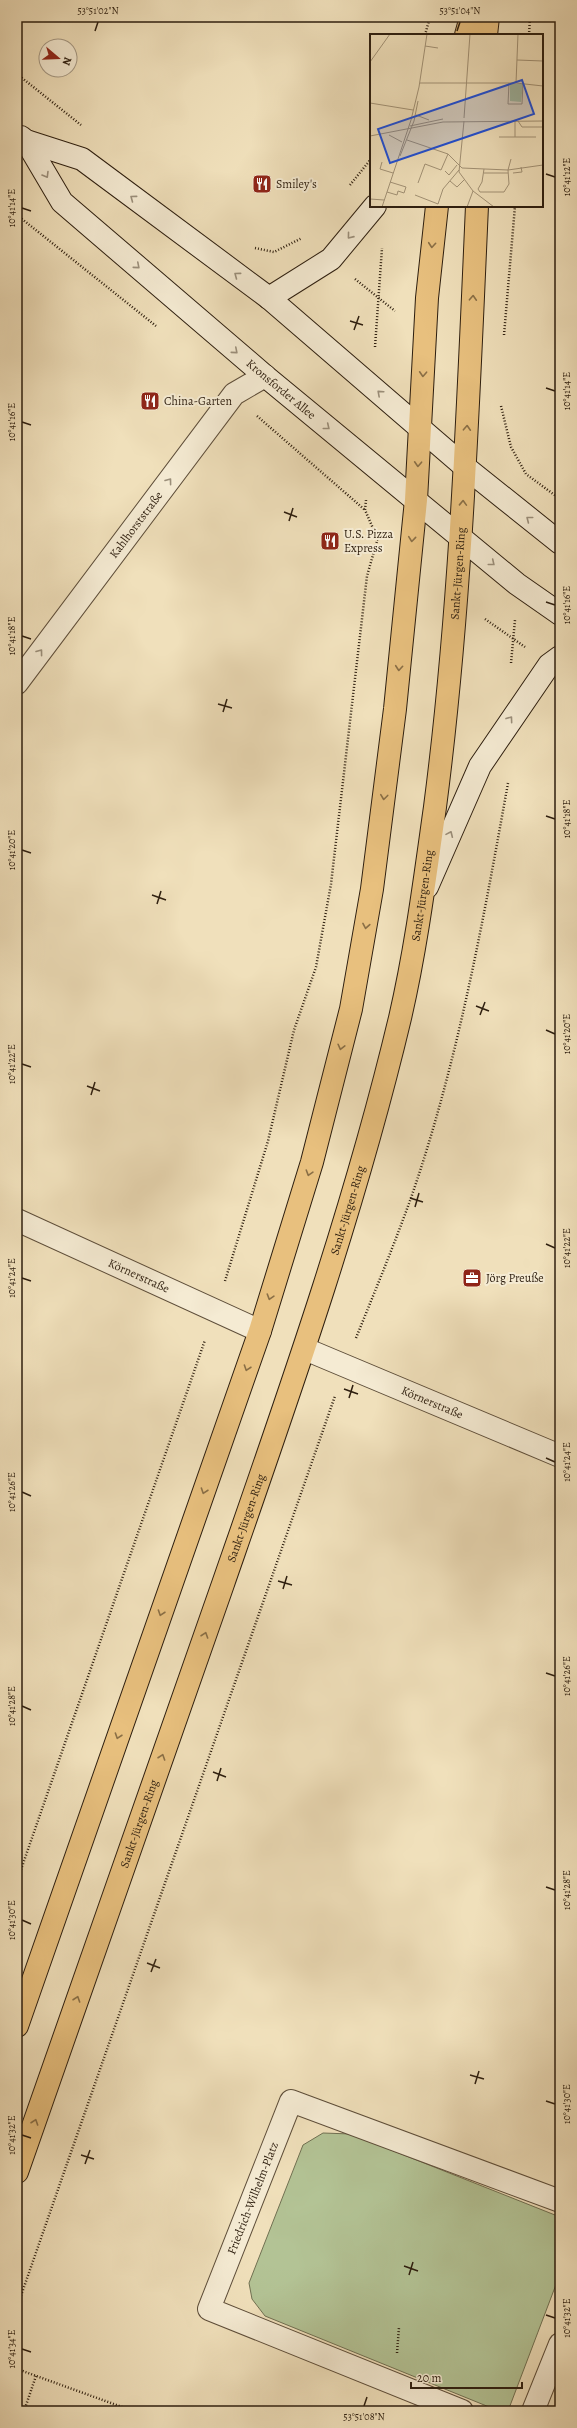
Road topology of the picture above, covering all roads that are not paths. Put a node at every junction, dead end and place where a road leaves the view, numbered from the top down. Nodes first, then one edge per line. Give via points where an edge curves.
1 (471, 17) edge
2 (488, 17) edge
3 (466, 34) edge
4 (486, 34) edge
5 (21, 138) edge
6 (374, 207) edge
7 (437, 207) edge
8 (477, 207) edge
9 (269, 298) junction
10 (265, 376) junction
11 (420, 428) junction
12 (465, 467) junction
13 (416, 500) junction
14 (462, 538) junction
15 (560, 543) edge
16 (560, 614) edge
17 (560, 657) edge
18 (17, 683) edge
19 (423, 895) junction
20 (17, 1220) edge
21 (260, 1331) junction
22 (305, 1349) junction
23 (560, 1456) edge
24 (17, 2026) edge
25 (17, 2172) edge
26 (560, 2201) edge
27 (560, 2344) edge
28 (462, 2411) edge
29 (533, 2411) edge

1 - 3 main road
2 - 4 main road
9 -> 5 main road, Kronsforder Allee via 82,159
5 -> 10 main road, Kronsforder Allee via 62,202
6 -> 9 main road via 331,259
7 -> 11 main road via 427,298
12 -> 8 main road, Sankt-Jürgen-Ring
11 -> 9 main road, Kronsforder Allee
10 -> 13 main road, Kronsforder Allee
18 -> 10 main road, Kahlhorststraße via 234,394
11 - 12 main road, Kronsforder Allee
11 -> 13 main road
14 -> 12 main road, Sankt-Jürgen-Ring
15 -> 12 main road, Kronsforder Allee
13 - 14 main road, Kronsforder Allee
13 -> 21 main road via 394,716 372,889 351,1009 312,1162
14 -> 16 main road, Kronsforder Allee via 517,584
14 - 19 main road, Sankt-Jürgen-Ring via 446,718
19 -> 17 main road via 480,766 549,666
19 - 22 main road, Sankt-Jürgen-Ring via 400,1016 358,1180
20 - 21 main road, Körnerstraße
21 -> 24 main road
22 - 23 main road, Körnerstraße
25 -> 22 main road, Sankt-Jürgen-Ring
26 - 28 main road, Friedrich-Wilhelm-Platz via 291,2101 209,2309
27 - 29 main road

